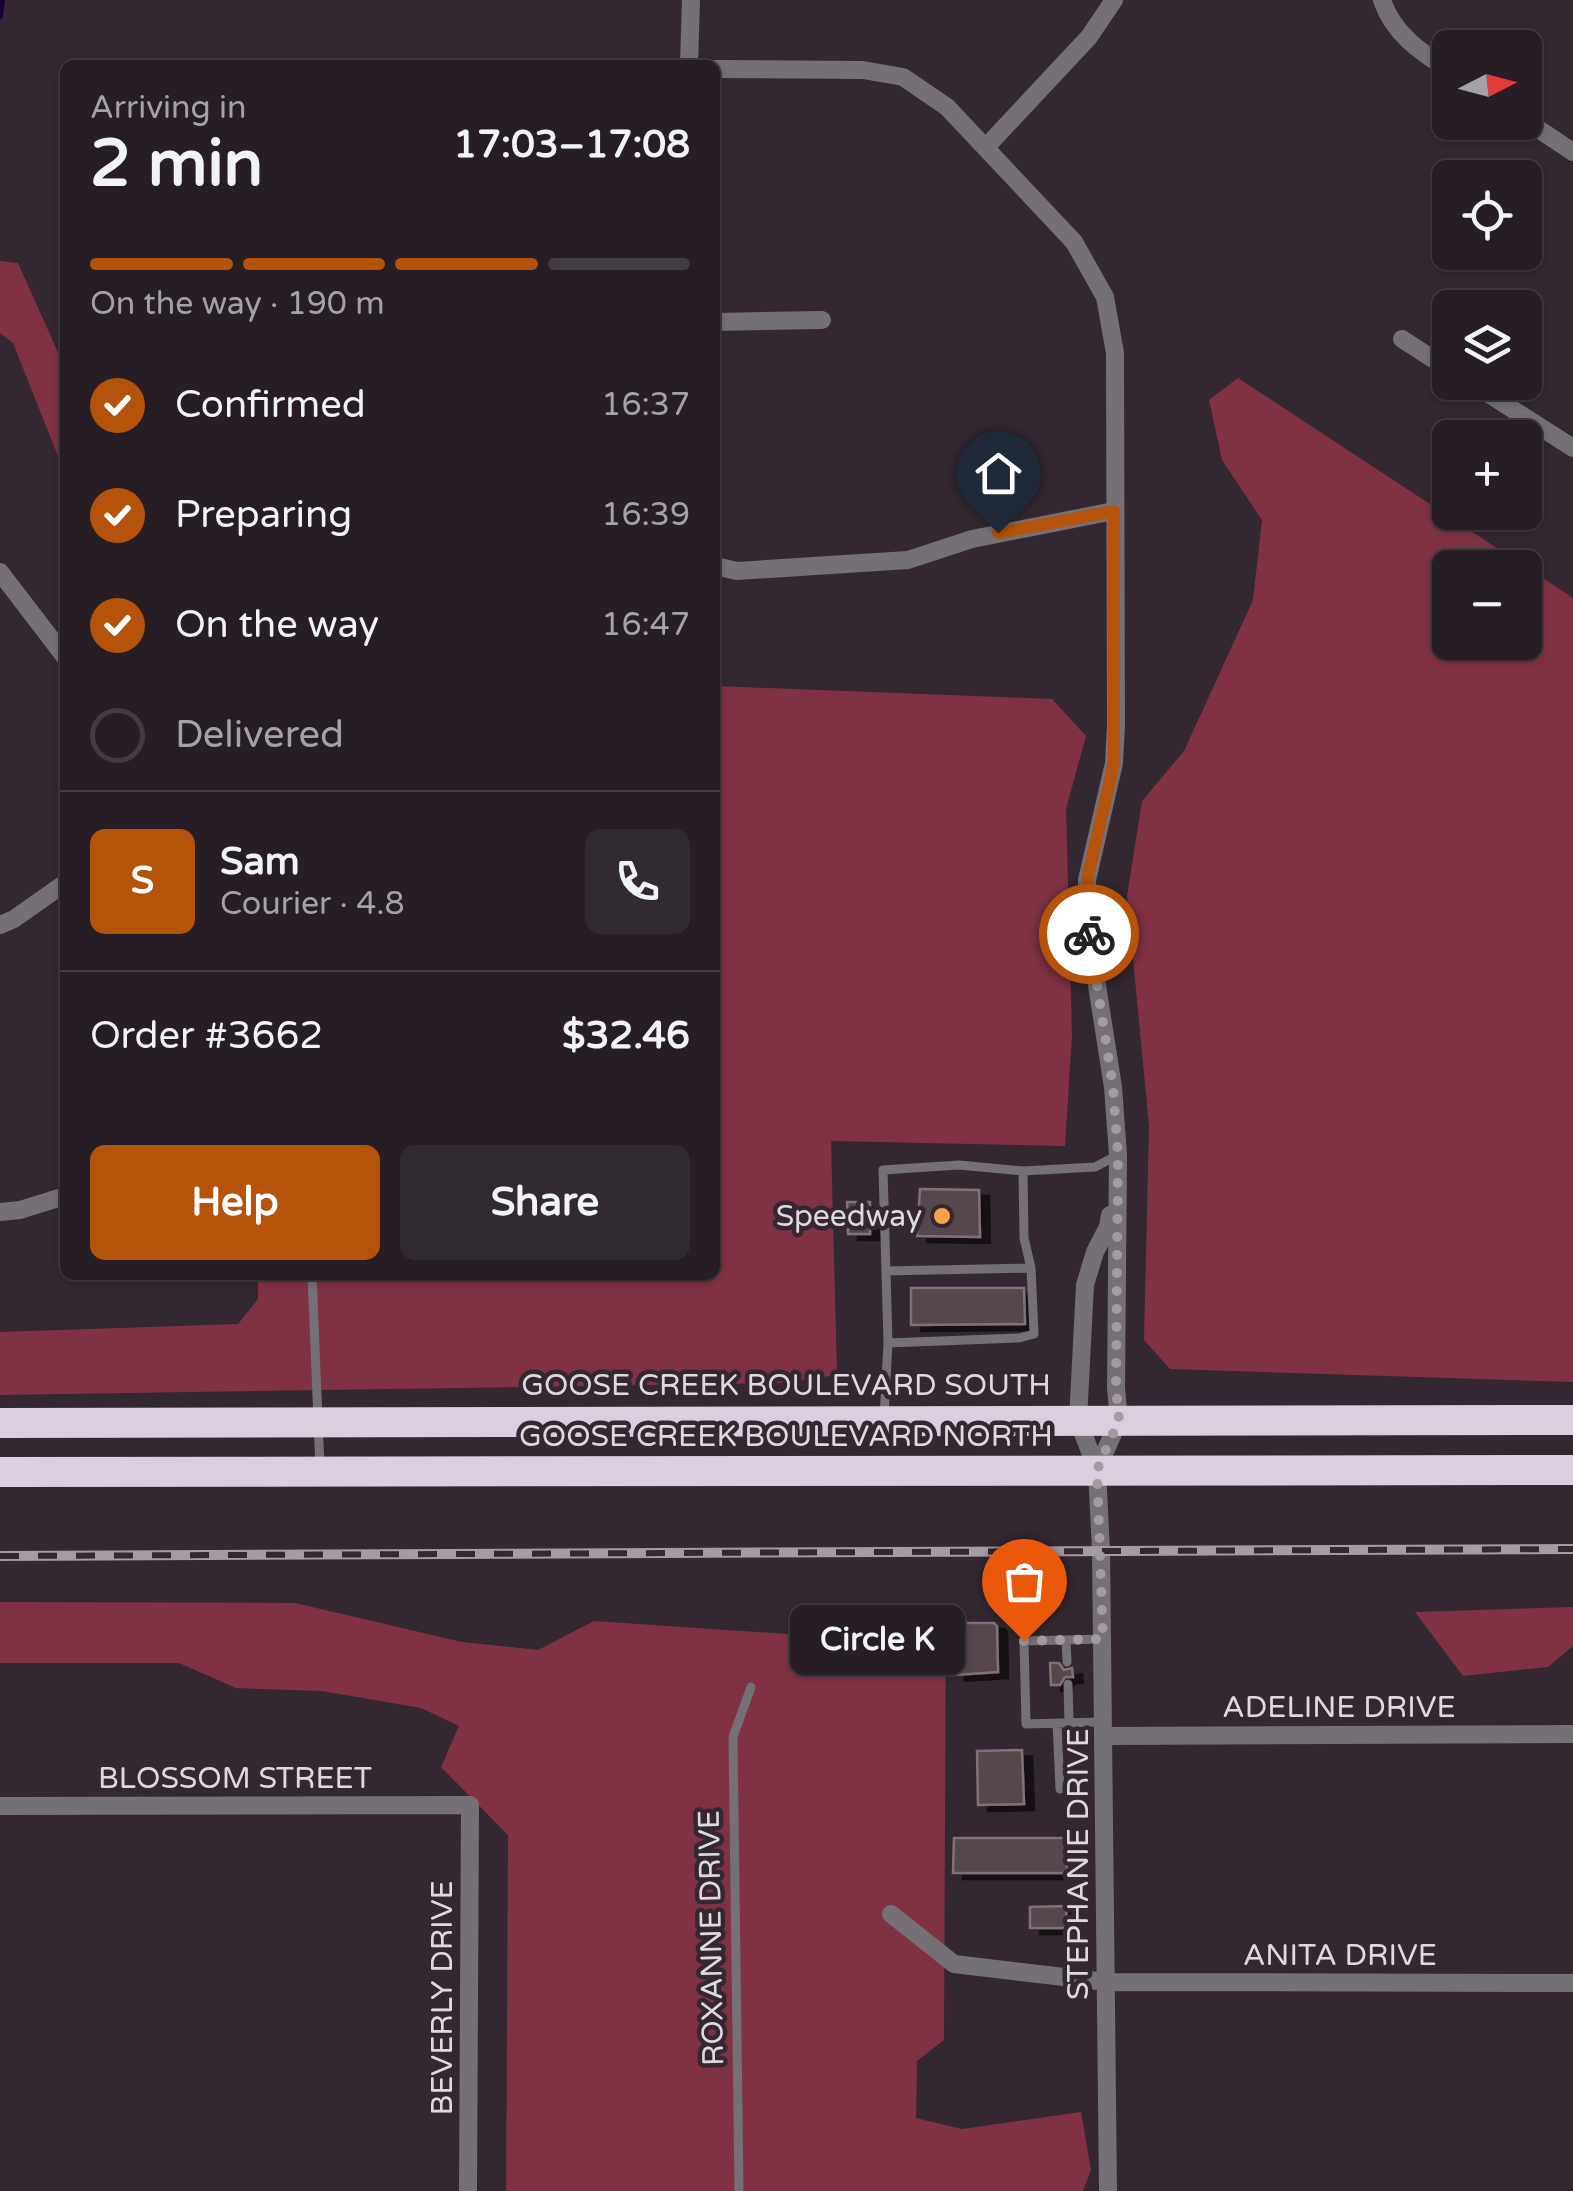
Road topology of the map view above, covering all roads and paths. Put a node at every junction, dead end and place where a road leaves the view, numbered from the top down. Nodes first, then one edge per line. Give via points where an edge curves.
1 (690, 0) edge
2 (1114, 0) edge
3 (1382, 0) edge
4 (1432, 59) edge
5 (689, 60) edge
6 (720, 70) edge
7 (1542, 131) edge
8 (987, 146) junction
9 (1573, 152) edge
10 (822, 320) dead end
11 (720, 322) edge
12 (1402, 339) dead end
13 (1432, 358) edge
14 (1498, 400) edge
15 (1573, 448) edge
16 (1114, 511) junction
17 (720, 567) edge
18 (0, 572) edge
19 (60, 650) edge
20 (60, 887) edge
21 (0, 926) edge
22 (1118, 1155) junction
23 (1023, 1171) junction
24 (60, 1198) edge
25 (0, 1212) edge
26 (1031, 1268) junction
27 (886, 1272) junction
28 (312, 1280) edge
29 (888, 1343) junction
30 (884, 1420) junction
31 (1078, 1420) junction
32 (1119, 1420) junction
33 (1573, 1420) edge
34 (319, 1421) junction
35 (0, 1422) edge
36 (1097, 1470) junction
37 (1573, 1470) edge
38 (320, 1471) junction
39 (0, 1472) edge
40 (1103, 1639) junction
41 (1066, 1640) junction
42 (1067, 1662) dead end
43 (1068, 1684) dead end
44 (751, 1687) dead end
45 (1057, 1722) junction
46 (1069, 1722) junction
47 (1104, 1729) junction
48 (1573, 1734) edge
49 (1060, 1789) dead end
50 (470, 1805) joint
51 (0, 1806) edge
52 (891, 1914) dead end
53 (1106, 1982) junction
54 (1573, 1983) edge
55 (468, 2191) edge
56 (740, 2191) edge
57 (1108, 2191) edge

1 - 5 street
2 - 8 street via 1089,37
3 - 4 street via 1388,20
6 - 8 street via 864,70 903,77
7 - 9 street
8 - 16 street via 1074,242 1105,298 1115,354
10 - 11 street
12 - 13 street
14 - 15 street
16 - 17 street via 990,535 908,560
16 - 22 street via 1114,763 1087,880
18 - 19 street
20 - 21 street
22 - 23 lane via 1095,1167
22 - 31 street via 1108,1228 1085,1284
22 - 32 street
23 - 26 lane
23 - 27 lane via 959,1165 883,1170
24 - 25 street
26 - 27 lane
26 - 29 lane via 1034,1334
27 - 29 lane
28 - 34 lane
29 - 30 lane
30 - 31 highway, GOOSE CREEK BOULEVARD SOUTH
30 - 34 highway, GOOSE CREEK BOULEVARD SOUTH
31 - 32 highway, GOOSE CREEK BOULEVARD SOUTH
31 - 36 street, STEPHANIE DRIVE
32 - 33 highway, GOOSE CREEK BOULEVARD SOUTH
32 - 36 street
34 - 35 highway, GOOSE CREEK BOULEVARD SOUTH
34 - 38 lane
36 - 37 highway, GOOSE CREEK BOULEVARD NORTH
36 - 38 highway, GOOSE CREEK BOULEVARD NORTH
36 - 40 street, STEPHANIE DRIVE
38 - 39 highway, GOOSE CREEK BOULEVARD NORTH
40 - 41 lane
40 - 47 street, STEPHANIE DRIVE
41 - 42 lane
41 - 45 lane via 1024,1641 1026,1724
43 - 46 lane
44 - 56 lane, ROXANNE DRIVE via 733,1737
45 - 46 lane
45 - 49 lane
46 - 47 lane
47 - 48 street, ADELINE DRIVE
47 - 53 street, STEPHANIE DRIVE
50 - 51 street, BLOSSOM STREET
50 - 55 street, BEVERLY DRIVE
52 - 53 street via 954,1964
53 - 54 street, ANITA DRIVE
53 - 57 street, STEPHANIE DRIVE

